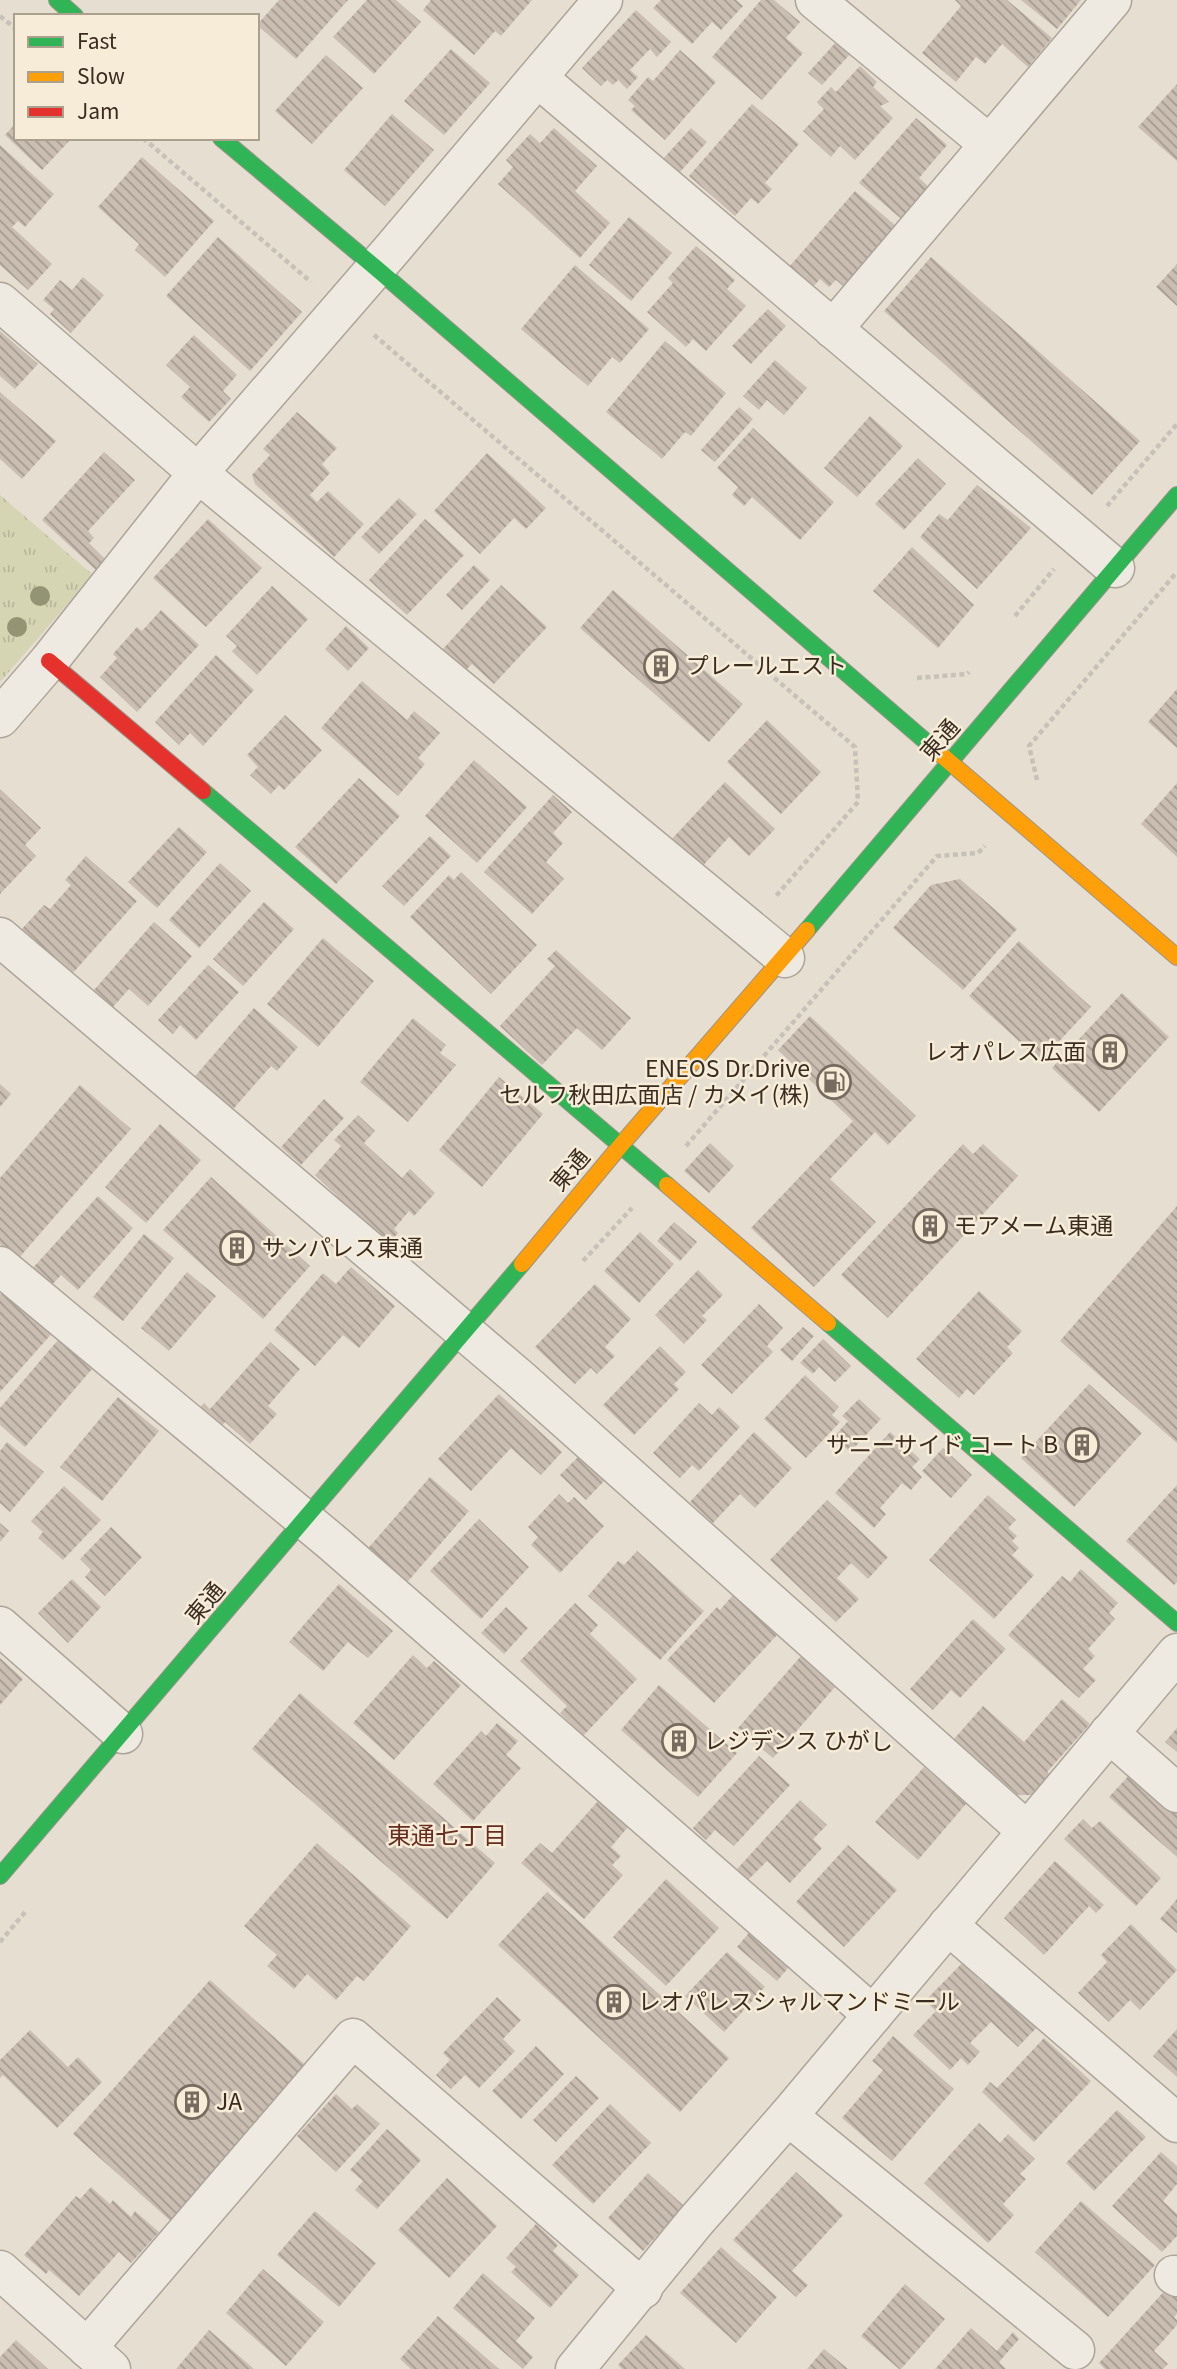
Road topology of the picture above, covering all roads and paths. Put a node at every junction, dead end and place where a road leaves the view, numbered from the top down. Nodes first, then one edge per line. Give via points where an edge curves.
1 (57, 0) edge
2 (603, 0) edge
3 (814, 0) edge
4 (1112, 0) edge
5 (73, 14) edge
6 (0, 16) edge
7 (14, 27) edge
8 (538, 78) junction
9 (145, 140) edge
10 (223, 140) edge
11 (989, 144) junction
12 (376, 268) junction
13 (0, 302) edge
14 (342, 308) junction
15 (833, 329) junction
16 (1177, 424) edge
17 (198, 473) junction
18 (1177, 495) edge
19 (1079, 539) junction
20 (1115, 568) junction
21 (1177, 572) edge
22 (1010, 622) dead end
23 (49, 662) junction
24 (976, 664) dead end
25 (886, 706) junction
26 (0, 718) edge
27 (855, 747) junction
28 (951, 762) junction
29 (1012, 815) junction
30 (749, 928) junction
31 (0, 937) edge
32 (1177, 957) edge
33 (785, 958) junction
34 (621, 1145) junction
35 (659, 1178) junction
36 (0, 1266) edge
37 (578, 1268) dead end
38 (466, 1332) junction
39 (306, 1520) junction
40 (1177, 1623) edge
41 (0, 1626) edge
42 (1177, 1653) edge
43 (1109, 1733) junction
44 (123, 1734) junction
45 (1177, 1793) edge
46 (1027, 1831) junction
47 (0, 1876) edge
48 (26, 1911) dead end
49 (948, 1925) junction
50 (0, 1942) edge
51 (873, 2015) junction
52 (788, 2116) junction
53 (1177, 2123) edge
54 (0, 2270) edge
55 (643, 2289) junction
56 (1075, 2350) dead end
57 (99, 2358) edge
58 (575, 2369) edge

1 - 5 street
2 - 8 street
3 - 11 street
4 - 11 street
6 - 7 path
8 - 12 street
8 - 15 street
9 - 14 path
10 - 12 street
11 - 15 street
12 - 14 street
12 - 25 street
13 - 17 street
14 - 17 street
14 - 27 path
15 - 19 street
16 - 19 path
17 - 23 street
17 - 30 street
18 - 20 street, 東通
19 - 20 street
19 - 22 path
20 - 28 street, 東通
21 - 29 path via 1030,746 1038,786
23 - 26 street
23 - 34 street
24 - 25 path via 967,674 914,678
25 - 27 path
25 - 28 street
27 - 30 path via 858,802
28 - 29 street
28 - 33 street, 東通
29 - 32 street
29 - 35 path via 978,853 937,856
30 - 33 street
31 - 38 street
33 - 34 street, 東通
34 - 35 street
34 - 38 street, 東通
35 - 37 path
35 - 40 street
36 - 39 street
38 - 39 street, 東通
38 - 46 street
39 - 44 street, 東通
39 - 51 street
41 - 44 street
42 - 43 street
43 - 45 street
43 - 46 street
44 - 47 street, 東通
46 - 49 street
48 - 50 path
49 - 51 street
49 - 53 street
51 - 52 street
52 - 55 street
52 - 56 street
54 - 57 street
55 - 57 street via 353,2038
55 - 58 street

